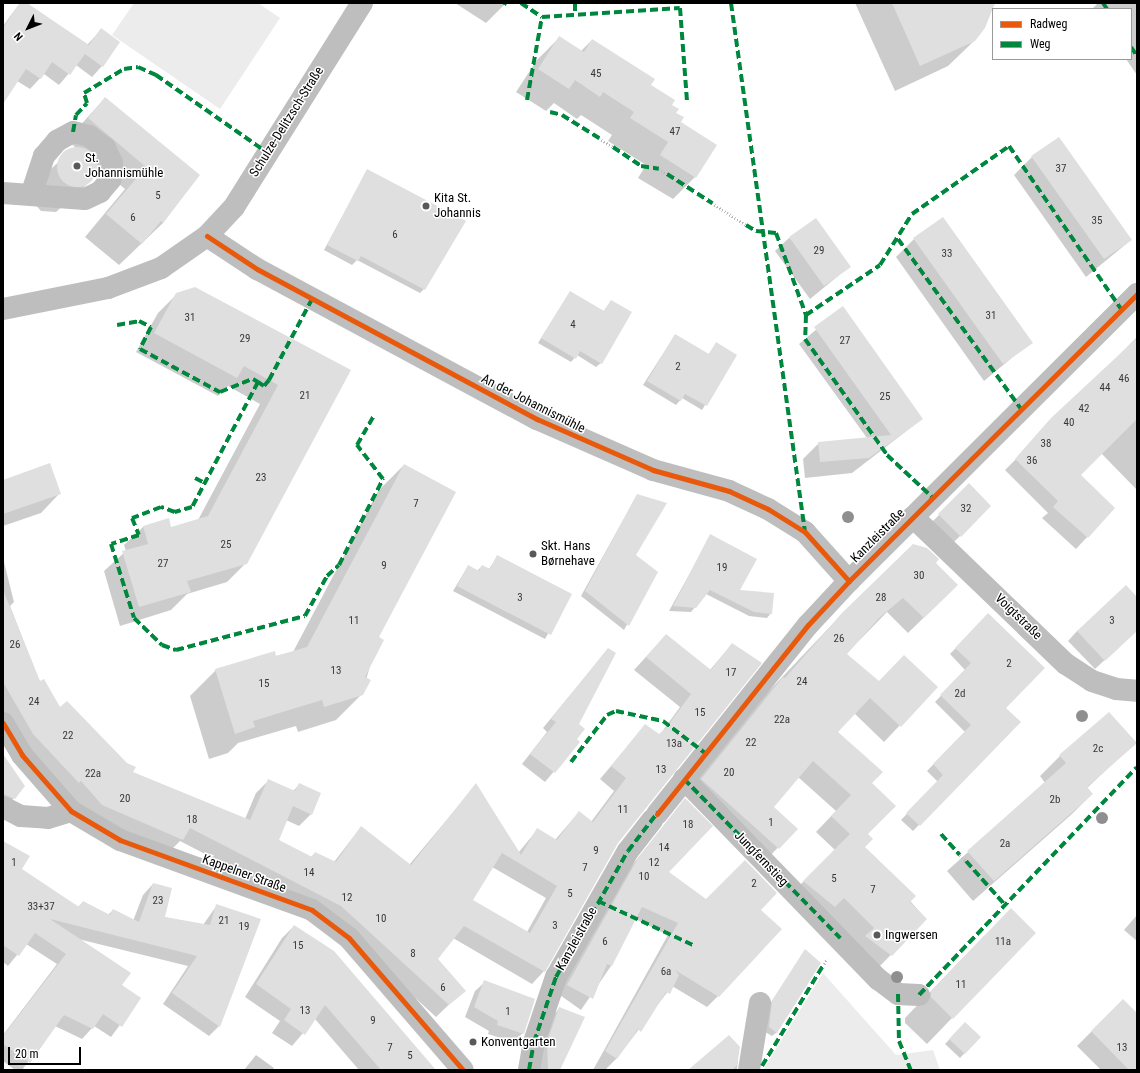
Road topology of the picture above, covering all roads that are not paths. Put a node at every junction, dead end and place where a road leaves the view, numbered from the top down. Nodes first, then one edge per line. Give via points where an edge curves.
1 (362, 3) edge
2 (207, 236) junction
3 (1137, 294) edge
4 (3, 309) edge
5 (913, 517) junction
6 (849, 581) junction
7 (1137, 691) edge
8 (3, 723) edge
9 (684, 779) junction
10 (3, 807) edge
11 (71, 811) junction
12 (919, 995) dead end
13 (760, 1003) dead end
14 (463, 1070) edge
15 (529, 1070) edge
16 (749, 1070) edge

1 - 2 street, Schulze-Delitzsch-Straße via 234,207
2 - 4 street via 161,268 108,288
2 - 6 street, An der Johannismühle via 257,269 537,419 653,470 729,491 768,509 805,532
3 - 5 street, Kanzleistraße
5 - 6 street, Kanzleistraße
5 - 7 street, Voigtstraße via 1066,664 1092,681 1116,689
6 - 9 street, Kanzleistraße
8 - 11 street, Kappelner Straße via 22,755
9 - 12 street, Jungfernstieg via 878,979 898,994
9 - 15 street, Kanzleistraße via 620,863 556,977 534,1042
10 - 11 street via 21,816 48,818
11 - 14 street, Kappelner Straße via 120,840 312,910 360,949
13 - 16 street

